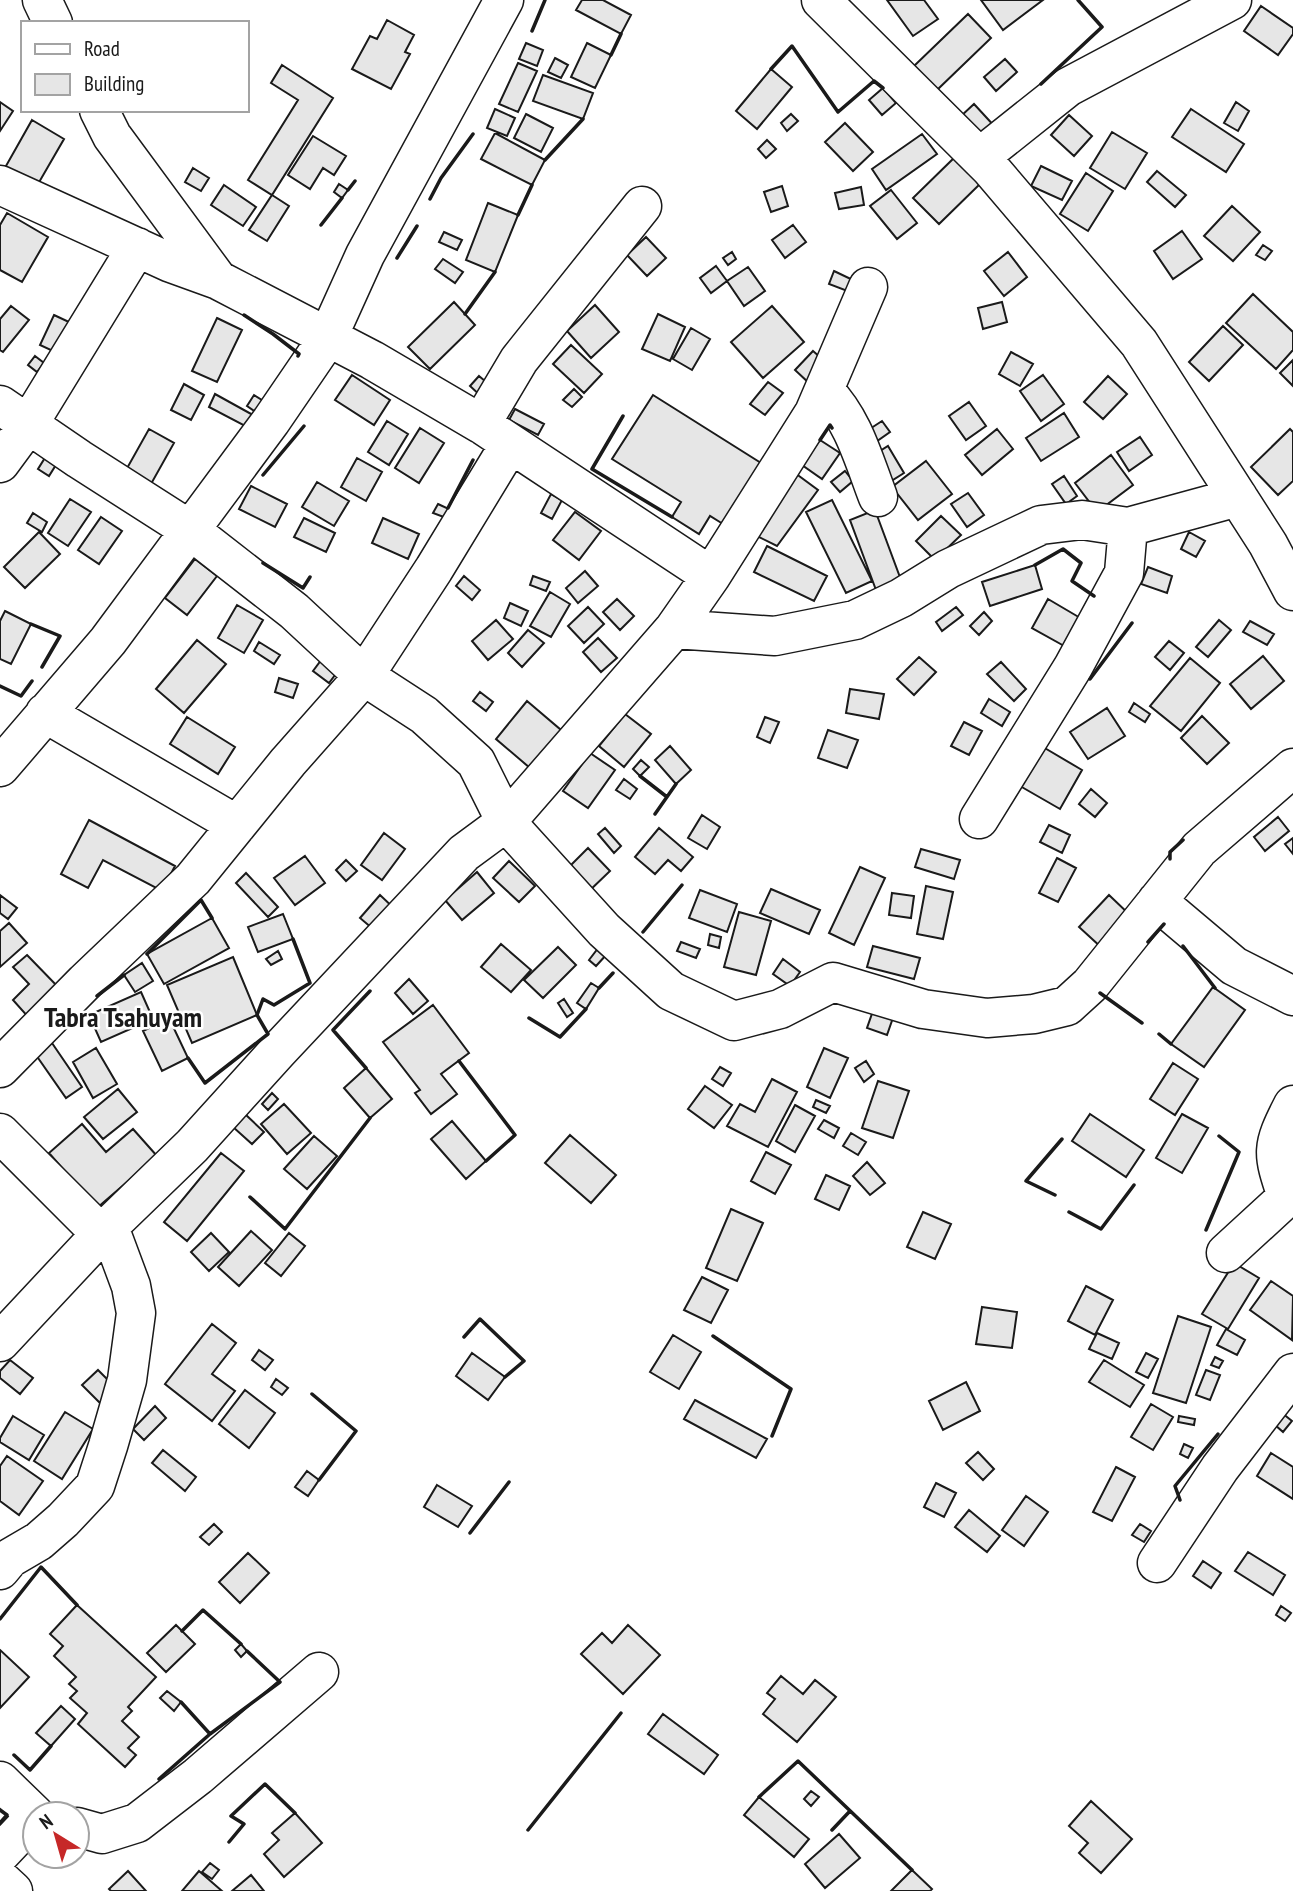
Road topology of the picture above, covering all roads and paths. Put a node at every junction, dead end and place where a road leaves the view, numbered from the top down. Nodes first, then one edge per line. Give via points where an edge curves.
1 (42, 0) edge
2 (504, 0) edge
3 (821, 0) edge
4 (1232, 0) edge
5 (52, 21) edge
6 (100, 112) edge
7 (980, 157) junction
8 (0, 185) edge
9 (642, 206) dead end
10 (137, 247) junction
11 (218, 280) junction
12 (868, 287) dead end
13 (327, 339) junction
14 (824, 390) junction
15 (14, 415) edge
16 (495, 434) junction
17 (0, 463) edge
18 (878, 497) dead end
19 (1238, 498) junction
20 (1128, 527) junction
21 (190, 530) junction
22 (1289, 574) edge
23 (711, 576) junction
24 (674, 629) junction
25 (364, 676) junction
26 (45, 713) junction
27 (0, 767) edge
28 (1293, 768) edge
29 (979, 819) dead end
30 (506, 821) junction
31 (237, 825) junction
32 (1157, 901) junction
33 (1293, 996) edge
34 (0, 1068) edge
35 (1293, 1105) edge
36 (0, 1133) edge
37 (1290, 1197) edge
38 (105, 1231) junction
39 (1226, 1253) dead end
40 (0, 1342) edge
41 (1293, 1373) edge
42 (3, 1560) edge
43 (1157, 1563) dead end
44 (319, 1672) dead end
45 (0, 1781) edge
46 (21, 1802) edge
47 (21, 1831) edge
48 (91, 1831) edge
49 (0, 1854) edge
50 (0, 1879) edge
51 (13, 1891) edge

1 - 5 street
2 - 13 street via 365,256
3 - 7 street
4 - 7 street via 1068,87
6 - 11 street via 112,136
7 - 19 street via 1139,343
8 - 10 street
9 - 16 street via 519,360
10 - 11 street
10 - 15 street
11 - 13 street
12 - 14 street
13 - 16 street via 372,360
13 - 21 street
14 - 18 street via 851,425
14 - 23 street
15 - 17 street
15 - 21 street
16 - 23 street
16 - 25 street via 434,569
19 - 20 street
19 - 22 street
20 - 24 street via 1082,520 1041,524 855,620 775,636
20 - 29 street via 1124,573 1073,667
21 - 25 street via 294,611
21 - 26 street via 108,641
23 - 24 street
24 - 30 street
25 - 30 street via 424,715 476,762
25 - 31 street
26 - 27 street
26 - 31 street
28 - 32 street via 1199,849
30 - 32 street via 604,930 671,990 734,1021 780,1009 833,982 923,1009 987,1018 1067,1006 1090,985
30 - 38 street via 464,853 192,1146
31 - 34 street via 193,879
32 - 33 street via 1234,966
35 - 37 street via 1275,1145 1278,1170
36 - 38 street
37 - 39 street
38 - 40 street
38 - 42 street via 131,1286 136,1313 127,1380 108,1446 94,1486 63,1520 39,1541
41 - 43 street via 1220,1468
44 - 48 street via 137,1823 102,1834
45 - 46 street
47 - 49 street
50 - 51 street

